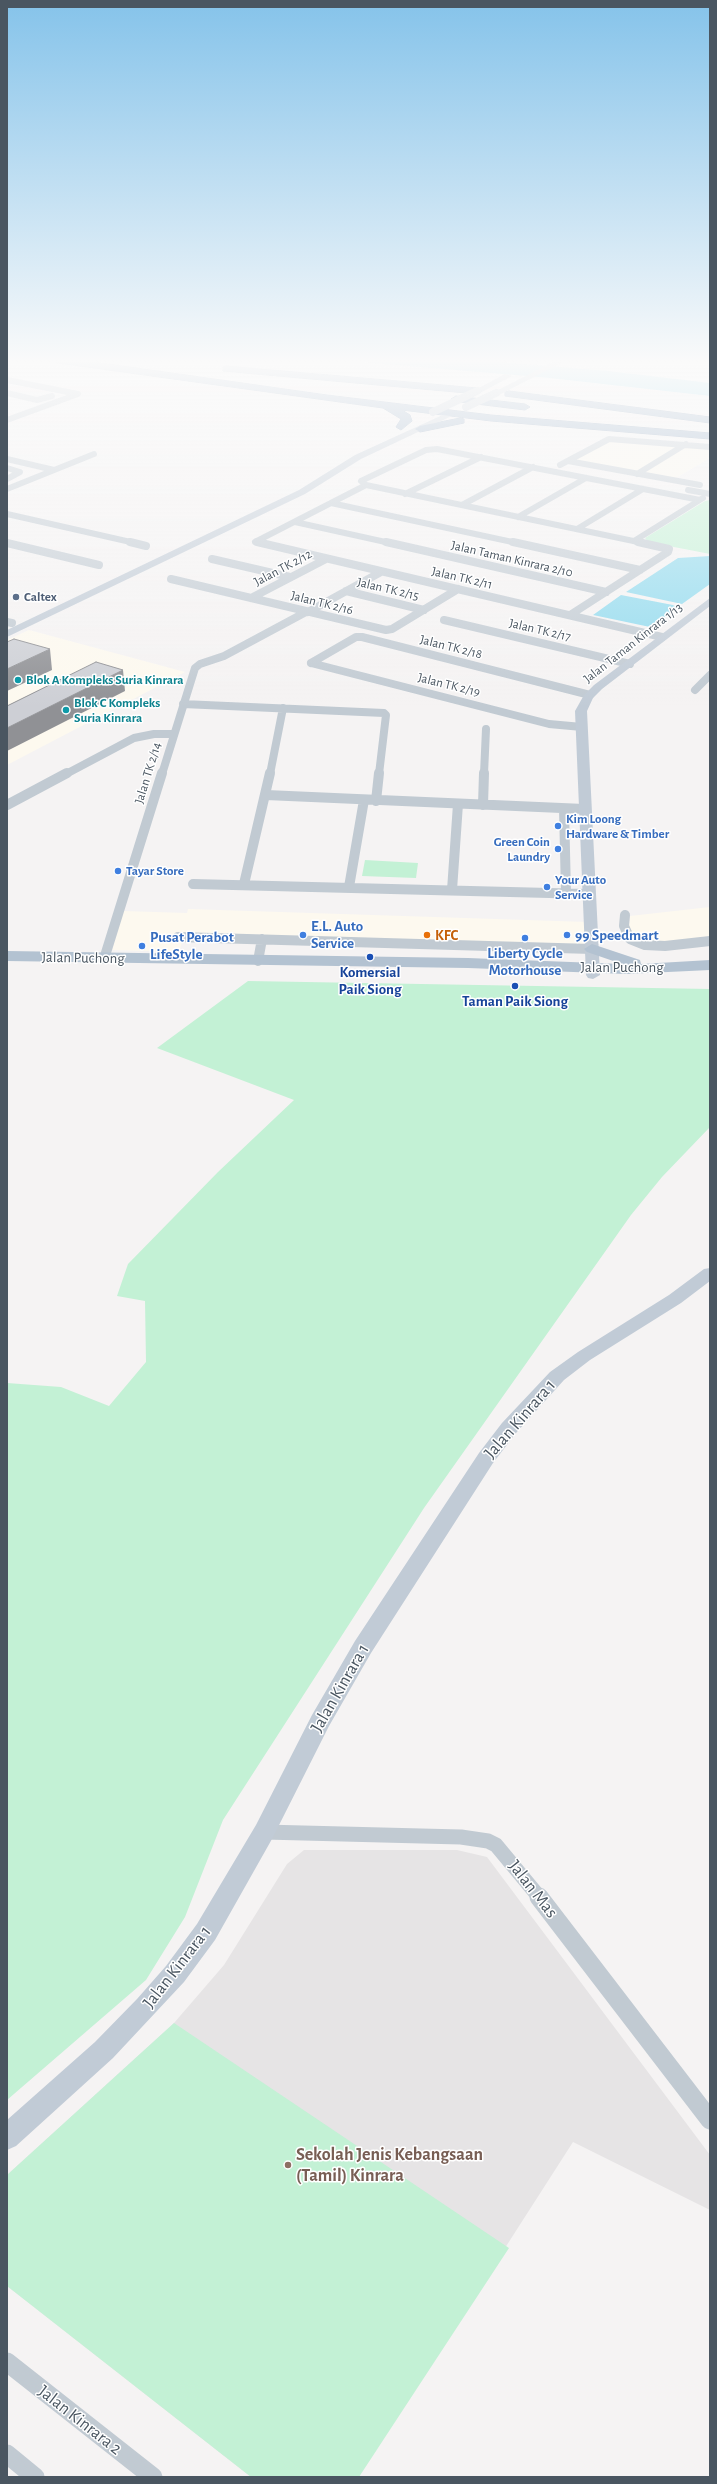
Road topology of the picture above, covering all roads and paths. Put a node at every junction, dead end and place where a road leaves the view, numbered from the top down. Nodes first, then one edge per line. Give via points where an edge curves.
1 (39, 476) edge
2 (314, 476) edge
3 (328, 476) edge
4 (372, 476) edge
5 (442, 476) edge
6 (517, 476) edge
7 (576, 476) edge
8 (621, 476) edge
9 (645, 476) edge
10 (586, 478) junction
11 (366, 486) junction
12 (7, 489) edge
13 (643, 489) junction
14 (710, 492) edge
15 (405, 494) junction
16 (700, 500) junction
17 (331, 503) junction
18 (462, 506) junction
19 (7, 514) edge
20 (518, 517) junction
21 (295, 522) junction
22 (577, 529) junction
23 (634, 541) junction
24 (7, 543) edge
25 (146, 546) dead end
26 (212, 559) dead end
27 (326, 559) junction
28 (98, 565) dead end
29 (640, 570) junction
30 (381, 572) junction
31 (290, 577) junction
32 (171, 579) dead end
33 (458, 589) junction
34 (346, 591) junction
35 (606, 592) junction
36 (251, 598) junction
37 (710, 600) edge
38 (424, 610) junction
39 (307, 612) junction
40 (570, 615) junction
41 (444, 620) dead end
42 (8, 627) edge
43 (662, 637) junction
44 (311, 663) joint
45 (630, 664) junction
46 (710, 675) edge
47 (695, 690) dead end
48 (590, 695) junction
49 (183, 704) junction
50 (283, 708) junction
51 (582, 727) junction
52 (486, 729) dead end
53 (174, 734) junction
54 (266, 795) junction
55 (364, 800) junction
56 (376, 800) junction
57 (458, 804) junction
58 (7, 805) edge
59 (483, 805) junction
60 (564, 809) junction
61 (584, 809) junction
62 (194, 884) dead end
63 (244, 884) junction
64 (349, 887) junction
65 (452, 890) junction
66 (566, 893) junction
67 (589, 894) junction
68 (625, 915) dead end
69 (178, 937) dead end
70 (262, 939) junction
71 (710, 941) edge
72 (592, 949) junction
73 (7, 956) edge
74 (104, 959) junction
75 (258, 961) junction
76 (7, 966) edge
77 (652, 968) junction
78 (707, 968) edge
79 (593, 971) junction
80 (710, 1273) edge
81 (264, 1832) junction
82 (710, 2120) edge
83 (7, 2137) edge
84 (7, 2362) edge
85 (7, 2454) edge
86 (35, 2477) edge
87 (153, 2477) edge

1 - 12 street
2 - 42 main road via 295,489
3 - 42 main road via 302,492 71,604
4 - 11 street via 361,481
5 - 15 street
6 - 18 street
7 - 10 street
8 - 14 street
9 - 14 street
10 - 13 street
10 - 20 street
11 - 15 street
11 - 17 street
13 - 16 street
13 - 22 street
14 - 16 street
15 - 18 street
16 - 23 street
17 - 21 street
17 - 29 street
18 - 20 street
19 - 25 street
20 - 22 street
21 - 27 street, Jalan TK 2/11 via 255,542
21 - 35 street, Jalan Taman Kinrara 2/10
22 - 23 street
23 - 29 street via 668,549 668,552
24 - 28 street
26 - 31 street
27 - 30 street, Jalan TK 2/11
27 - 31 street, Jalan TK 2/12
29 - 35 street
30 - 33 street, Jalan TK 2/11
30 - 34 street, Jalan TK 2/14
31 - 36 street, Jalan TK 2/12
32 - 36 street, Jalan TK 2/16
33 - 38 street, Jalan TK 2/16
33 - 40 street, Jalan TK 2/11
34 - 38 street, Jalan TK 2/15
34 - 39 street, Jalan TK 2/14
35 - 40 street
36 - 39 street, Jalan TK 2/16
37 - 43 main road, Jalan Taman Kinrara 1/13
38 - 39 street, Jalan TK 2/16 via 386,630
39 - 49 street, Jalan TK 2/14 via 224,656 200,664 195,668
40 - 43 street, Jalan TK 2/11
41 - 45 street, Jalan TK 2/17
43 - 45 main road, Jalan Taman Kinrara 1/13
44 - 48 street, Jalan TK 2/18 via 356,637 362,637
44 - 51 street, Jalan TK 2/19 via 549,724
45 - 48 main road, Jalan Taman Kinrara 1/13
46 - 47 street
48 - 51 main road, Jalan Taman Kinrara 1/13 via 581,711
49 - 50 street
49 - 53 street, Jalan TK 2/14
50 - 54 street
50 - 56 street via 380,711 386,715
51 - 61 main road, Jalan Taman Kinrara 1/13
52 - 59 street
53 - 58 street via 134,738
53 - 74 street, Jalan TK 2/14
54 - 55 street
54 - 63 street
55 - 56 street
55 - 64 street
56 - 57 street
57 - 59 street
57 - 65 street
59 - 60 street
60 - 61 street
60 - 66 street
61 - 67 main road, Jalan Taman Kinrara 1/13
62 - 63 street
63 - 64 street
64 - 65 street
65 - 66 street
66 - 67 street
67 - 72 main road, Jalan Taman Kinrara 1/13
68 - 71 street via 624,926 630,939 645,945 665,946
69 - 70 street
70 - 72 street
70 - 75 street
72 - 77 main road
72 - 79 main road, Jalan Taman Kinrara 1/13
73 - 74 main road, Jalan Puchong
74 - 75 main road, Jalan Puchong
75 - 79 main road, Jalan Puchong via 461,963
76 - 79 main road, Jalan Puchong via 241,972
77 - 78 main road, Jalan Puchong
77 - 79 main road, Jalan Puchong
78 - 79 main road, Jalan Puchong
80 - 81 main road, Jalan Kinrara 1 via 675,1299 557,1376 508,1428 364,1647 320,1721
81 - 82 street, Jalan Mas via 461,1837 488,1841 496,1845
81 - 83 main road, Jalan Kinrara 1 via 206,1932 175,1974 104,2050
84 - 87 street, Jalan Kinrara 2
85 - 86 street

